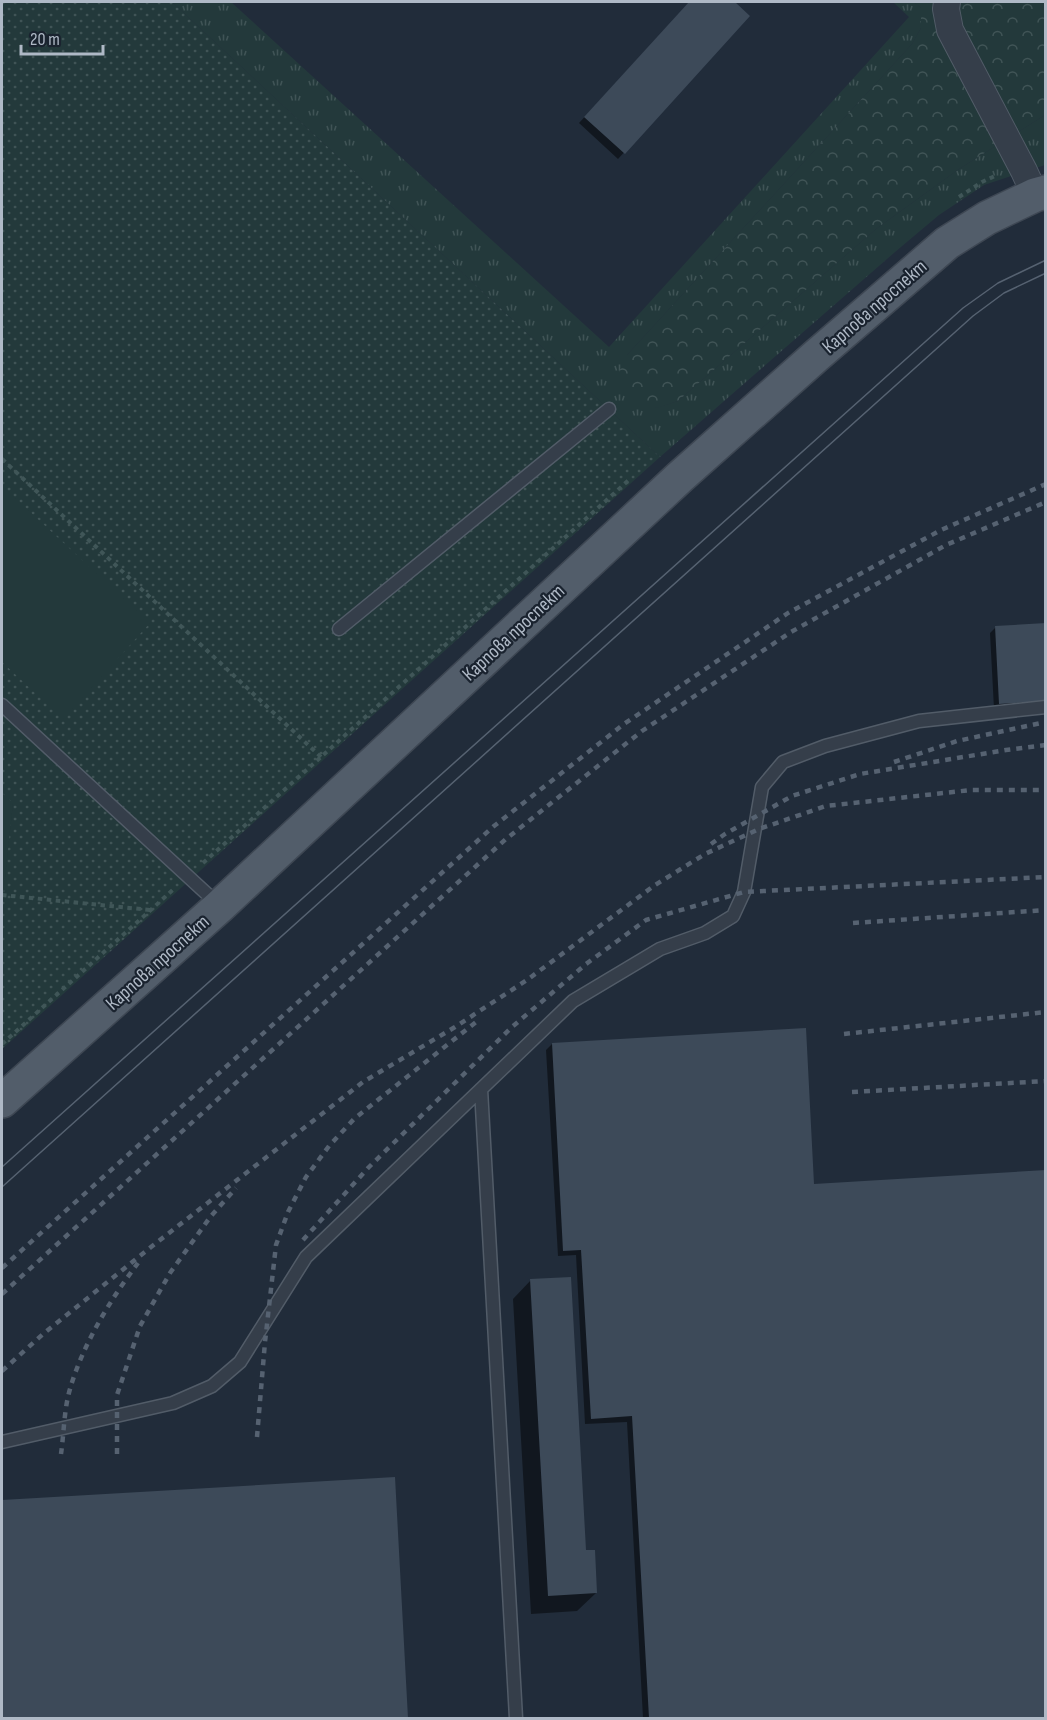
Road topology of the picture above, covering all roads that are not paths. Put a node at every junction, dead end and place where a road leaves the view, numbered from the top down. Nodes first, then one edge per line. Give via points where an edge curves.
1 (947, 2) edge
2 (1040, 193) edge
3 (609, 409) dead end
4 (339, 629) dead end
5 (2, 705) edge
6 (1046, 707) edge
7 (220, 906) junction
8 (481, 1089) junction
9 (2, 1101) edge
10 (2, 1442) edge
11 (516, 1719) edge

1 - 2 street via 950,30 1024,171
2 - 7 main road, Карпова проспект via 987,218 947,243 825,349 680,477
3 - 4 lane
5 - 7 lane
6 - 8 lane via 919,721 825,746 783,762 762,788 744,892 733,916 705,933 660,949 573,1001
7 - 9 main road, Карпова проспект
8 - 10 lane via 306,1257 240,1362 212,1386 173,1403
8 - 11 lane

